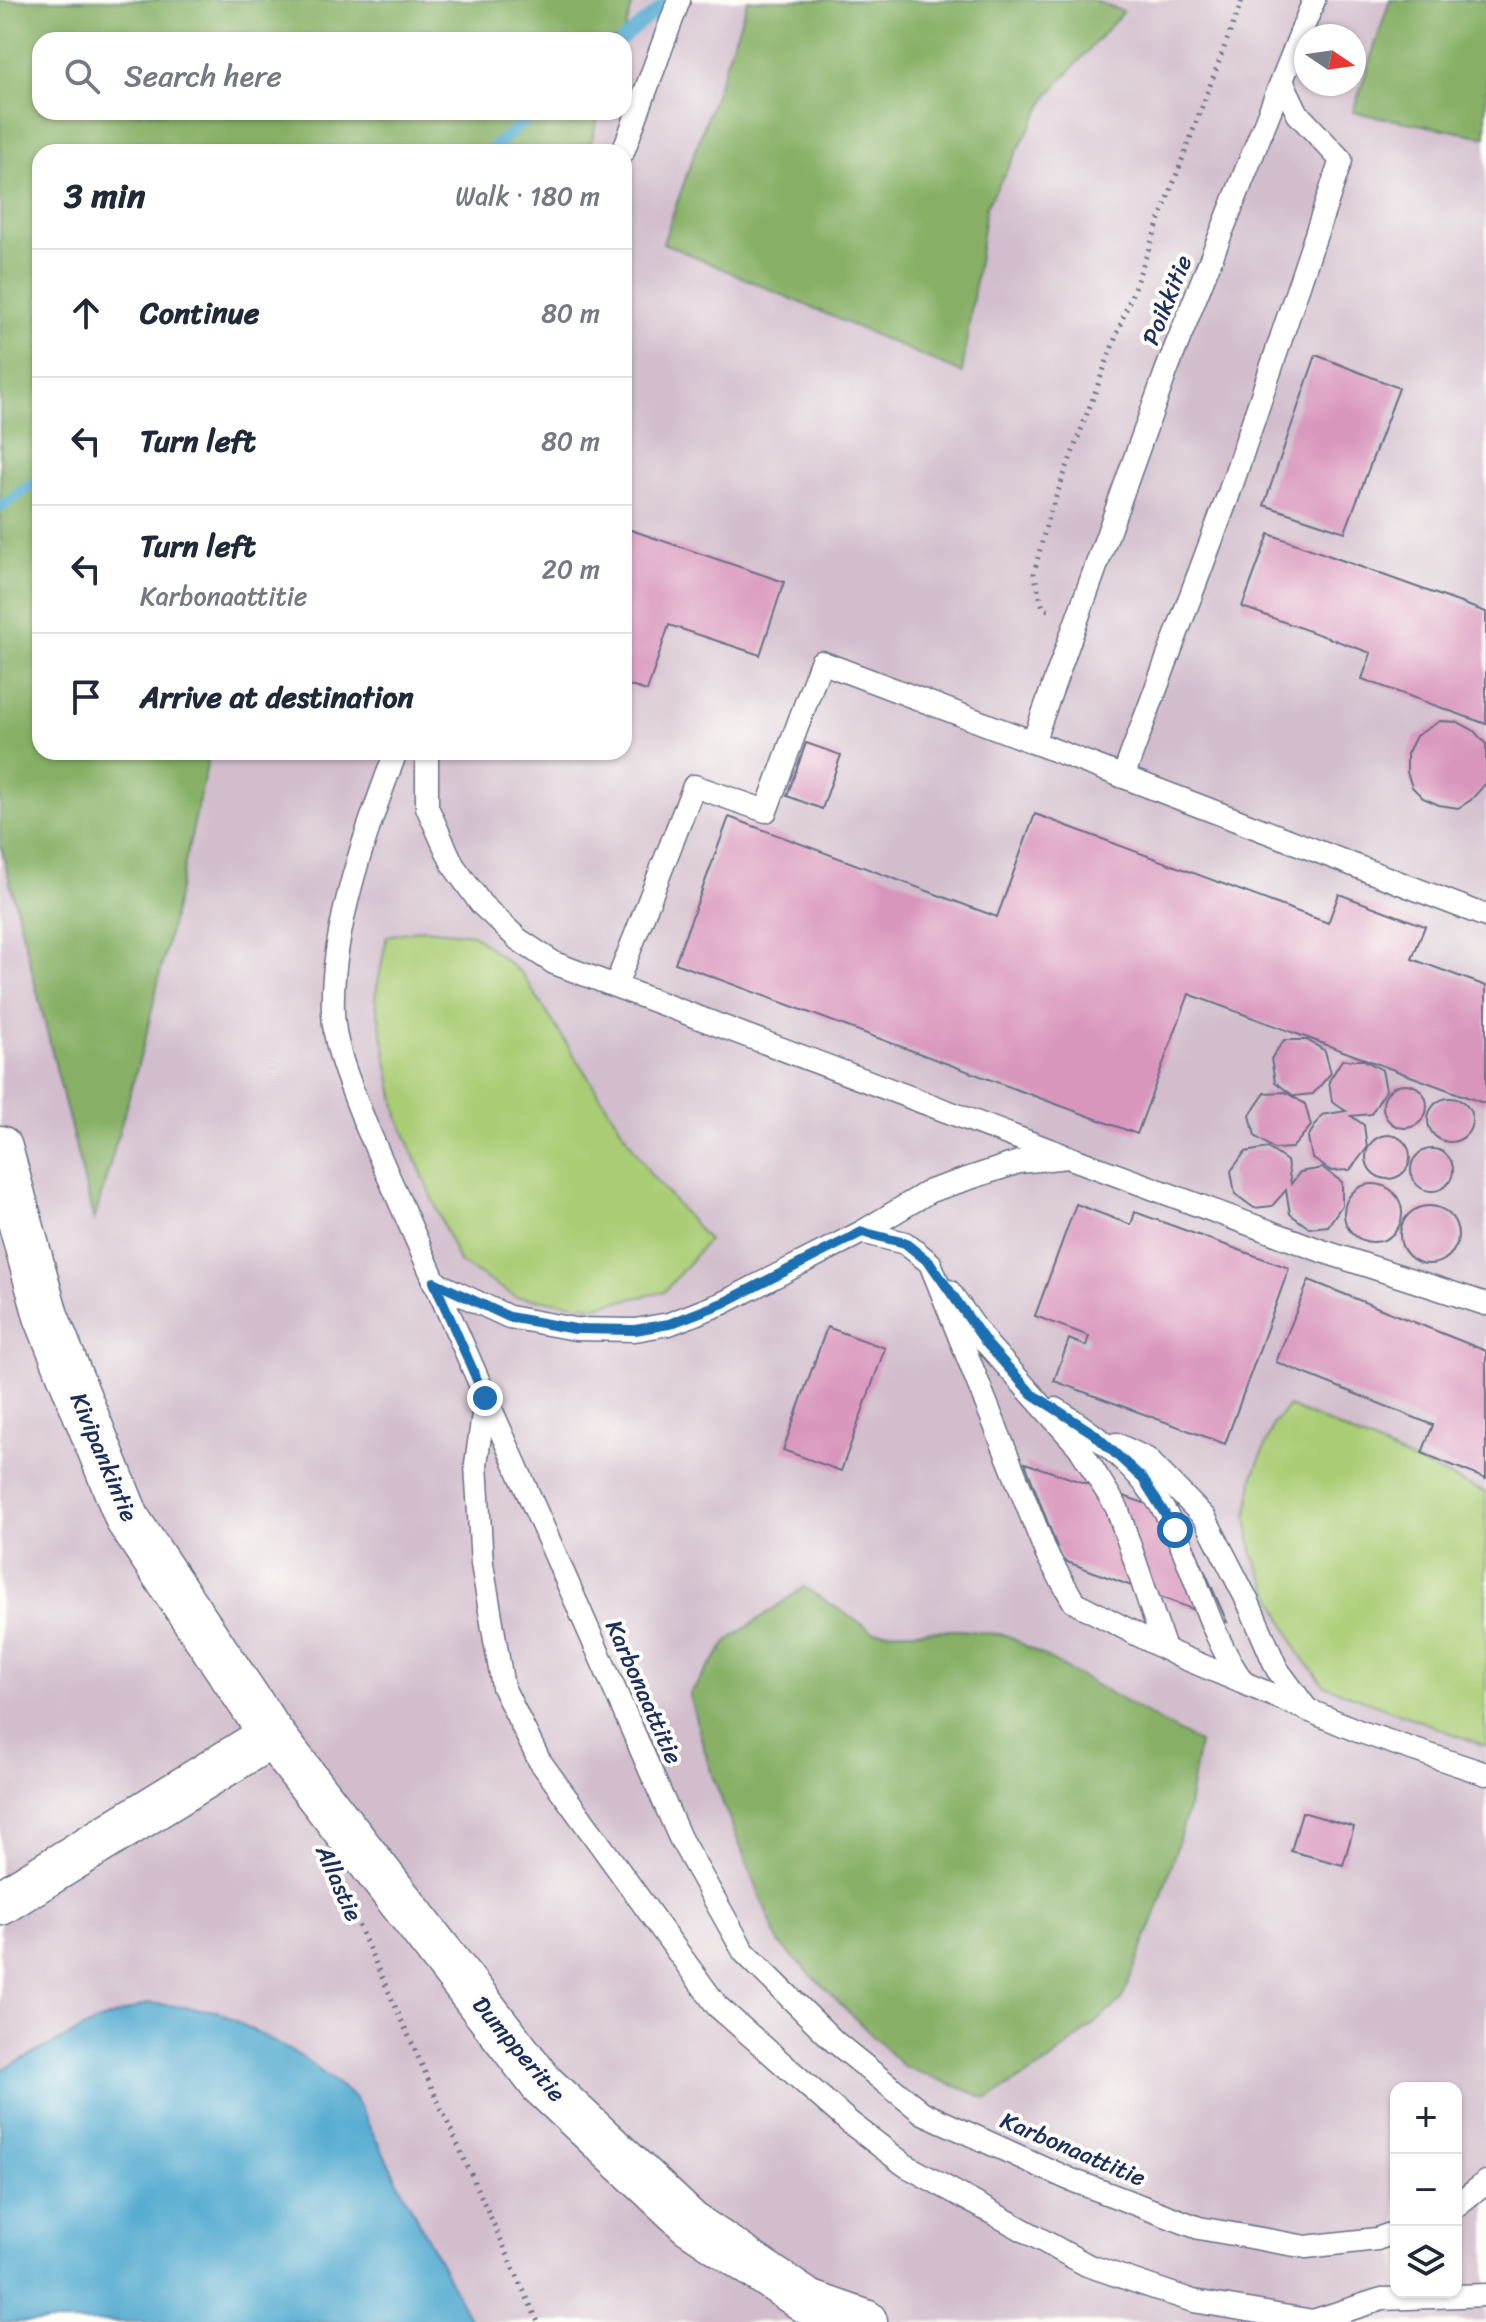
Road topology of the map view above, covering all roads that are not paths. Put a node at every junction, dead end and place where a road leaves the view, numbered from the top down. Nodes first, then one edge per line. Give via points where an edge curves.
1 (679, 0) edge
2 (1314, 0) edge
3 (1283, 83) junction
4 (626, 144) edge
5 (1033, 742) junction
6 (393, 760) edge
7 (427, 760) edge
8 (1123, 777) junction
9 (1480, 911) edge
10 (616, 985) junction
11 (0, 1148) edge
12 (1068, 1157) junction
13 (862, 1232) junction
14 (930, 1263) junction
15 (434, 1282) junction
16 (1486, 1304) edge
17 (1032, 1394) junction
18 (485, 1398) junction
19 (1093, 1433) junction
20 (1165, 1649) junction
21 (1243, 1682) junction
22 (1308, 1710) junction
23 (272, 1735) junction
24 (1486, 1774) edge
25 (0, 1903) edge
26 (1486, 2182) edge
27 (1462, 2201) edge
28 (1390, 2234) edge
29 (1486, 2295) edge
30 (865, 2322) edge

1 - 4 lane
2 - 3 lane, Poikkitie
3 - 5 lane, Poikkitie via 1167,369
3 - 8 lane via 1298,114 1341,160 1228,496
5 - 8 lane
5 - 10 lane via 821,662 766,811 694,786
6 - 15 lane, Karbonaattitie via 339,930 333,1013 343,1064 365,1123
7 - 10 lane via 427,807 453,865 481,904 519,940 554,963
8 - 9 lane
10 - 12 lane
11 - 23 street, Kivipankintie via 46,1316 128,1520
12 - 13 lane via 1019,1162 930,1191
12 - 16 lane via 1322,1251
13 - 14 lane via 905,1243
13 - 15 lane via 723,1303 669,1324 635,1330 575,1329 509,1317
14 - 17 lane via 987,1344
14 - 20 lane via 1047,1555 1074,1602
15 - 18 lane, Karbonaattitie
17 - 19 lane
17 - 20 lane via 1079,1447 1117,1508
18 - 28 lane, Karbonaattitie via 680,1838 744,1952 835,2042 923,2113 1069,2179 1199,2228 1306,2247
18 - 29 lane via 476,1464 482,1564 503,1687 539,1760 717,2006 905,2165 1087,2265 1193,2301 1313,2321 1382,2299
19 - 21 lane via 1143,1479 1175,1530 1221,1650
19 - 22 lane via 1147,1459 1205,1518 1277,1669
20 - 21 lane
21 - 22 lane
22 - 24 lane
23 - 25 street
23 - 30 street, Dumpperitie via 542,2084 690,2223 808,2302
26 - 27 lane

